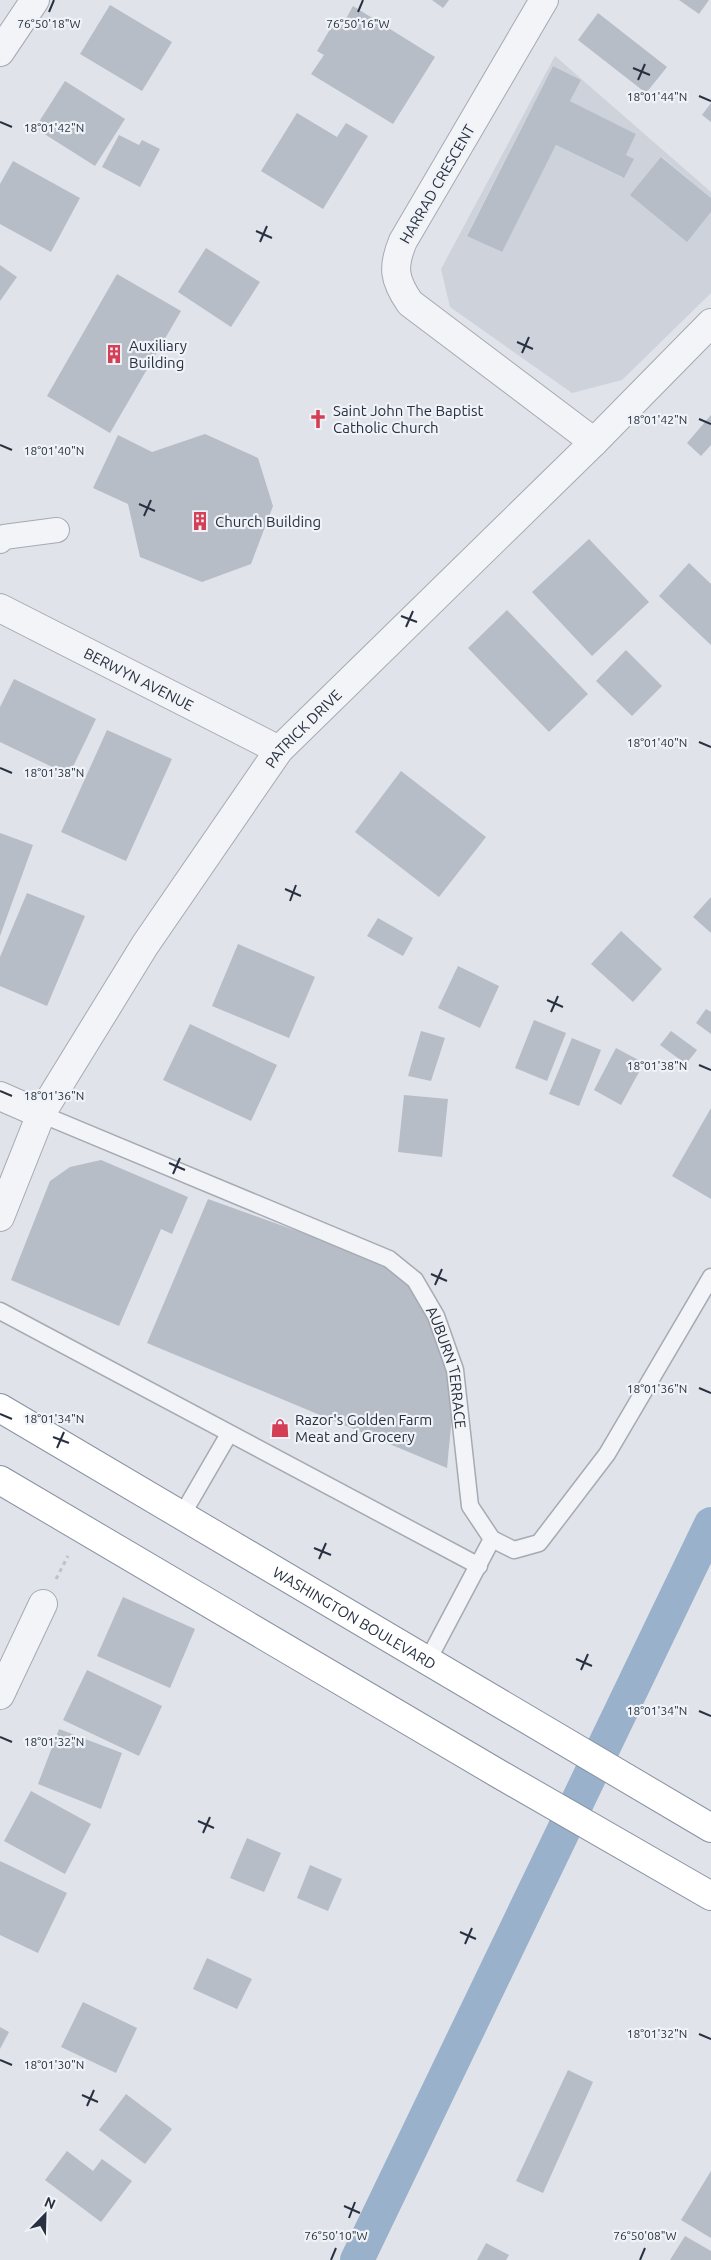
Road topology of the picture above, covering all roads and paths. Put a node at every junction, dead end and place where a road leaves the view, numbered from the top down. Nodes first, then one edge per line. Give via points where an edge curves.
1 (35, 0) edge
2 (544, 0) edge
3 (0, 52) edge
4 (711, 323) edge
5 (594, 442) junction
6 (57, 530) dead end
7 (0, 541) edge
8 (0, 608) edge
9 (279, 750) junction
10 (0, 1096) edge
11 (41, 1114) junction
12 (0, 1216) edge
13 (711, 1277) edge
14 (0, 1311) edge
15 (0, 1408) edge
16 (229, 1434) junction
17 (0, 1480) edge
18 (182, 1515) junction
19 (81, 1528) junction
20 (492, 1539) junction
21 (479, 1566) junction
22 (43, 1604) joint
23 (428, 1660) junction
24 (0, 1695) edge
25 (710, 1827) edge
26 (711, 1896) edge

1 - 3 street
2 - 5 street, HARRAD CRESCENT via 403,241 396,256 395,273 400,289 410,303
4 - 5 street, PATRICK DRIVE
5 - 9 street, PATRICK DRIVE
6 - 7 street via 4,537
8 - 9 street, BERWYN AVENUE
9 - 11 street, PATRICK DRIVE via 145,945
10 - 11 street, AUBURN TERRACE
11 - 12 street, PATRICK DRIVE
11 - 20 lane, AUBURN TERRACE via 389,1259 415,1280 436,1316 455,1370 470,1506
13 - 20 lane via 607,1454 539,1543 514,1550
14 - 16 lane
15 - 18 highway, WASHINGTON BOULEVARD
16 - 18 lane
16 - 21 lane
17 - 19 highway
18 - 23 highway, WASHINGTON BOULEVARD
19 - 22 path
19 - 26 highway
20 - 21 lane
21 - 23 lane
22 - 24 street
23 - 25 highway, WASHINGTON BOULEVARD

